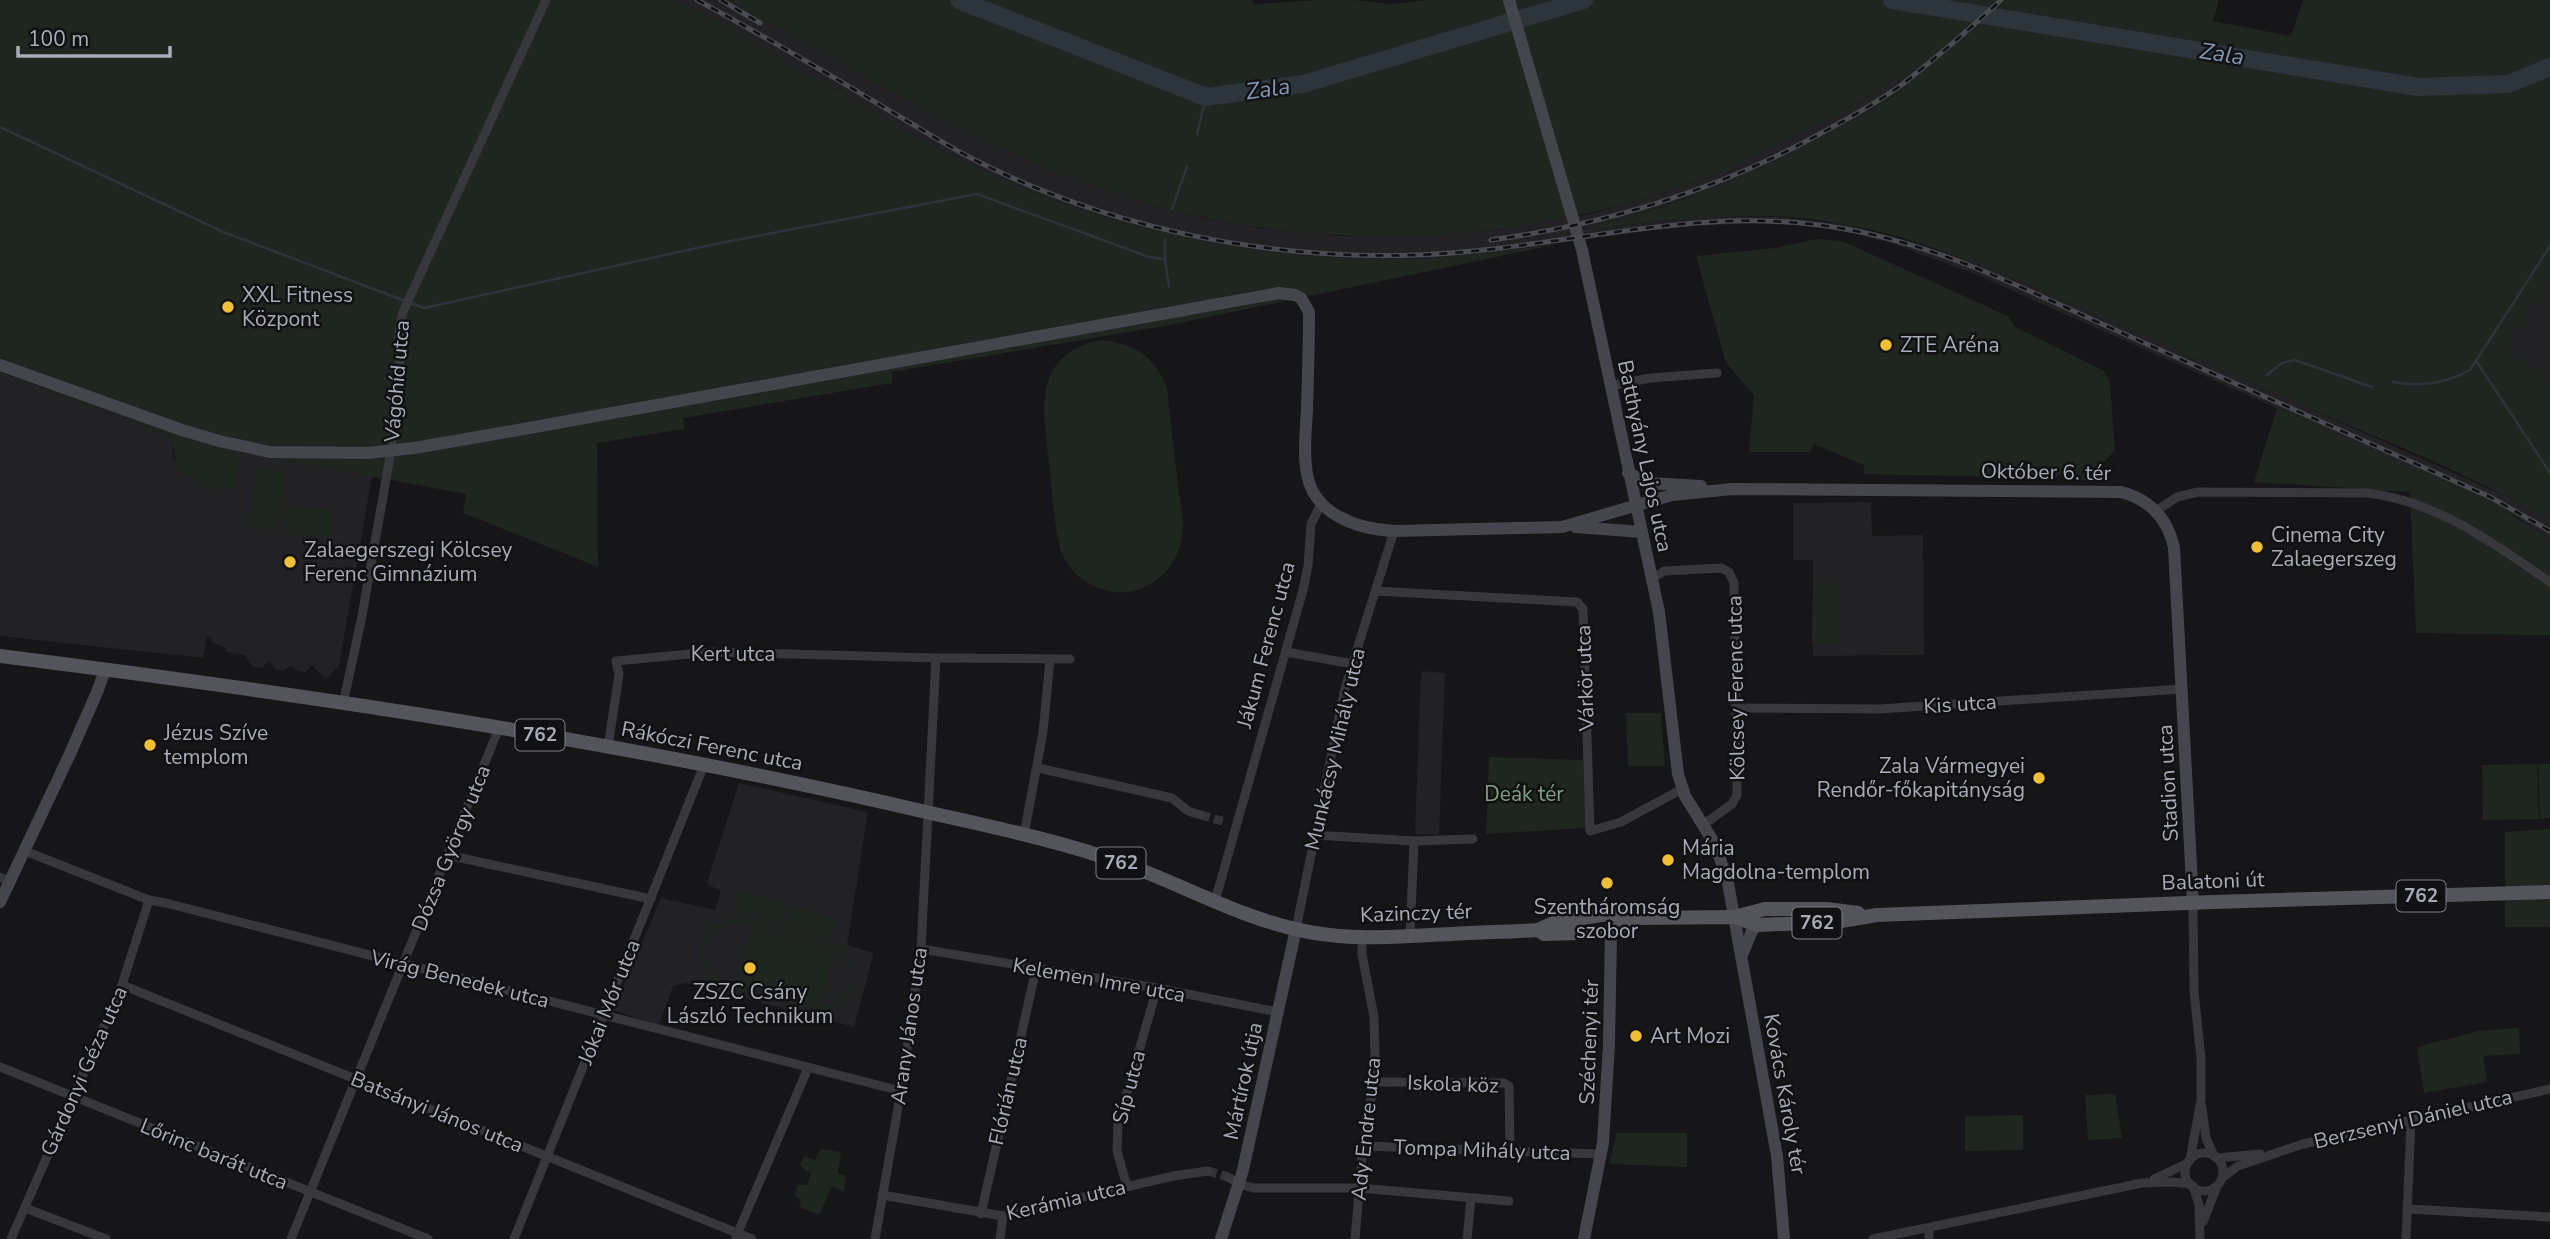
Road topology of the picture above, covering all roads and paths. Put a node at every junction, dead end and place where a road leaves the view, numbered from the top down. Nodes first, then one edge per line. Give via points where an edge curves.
1 (546, 0) edge
2 (1509, 0) edge
3 (0, 365) edge
4 (1717, 373) dead end
5 (1610, 386) junction
6 (391, 451) junction
7 (1628, 473) junction
8 (1732, 489) junction
9 (1321, 504) junction
10 (1636, 506) junction
11 (2156, 511) junction
12 (1562, 527) junction
13 (1394, 531) junction
14 (1642, 532) junction
15 (1653, 578) junction
16 (2550, 582) edge
17 (1376, 591) junction
18 (1286, 652) junction
19 (0, 656) edge
20 (936, 658) junction
21 (1070, 659) dead end
22 (1050, 660) junction
23 (1353, 664) junction
24 (105, 670) junction
25 (2182, 689) junction
26 (343, 704) junction
27 (1737, 708) junction
28 (499, 728) junction
29 (608, 747) junction
30 (704, 765) junction
31 (1038, 768) junction
32 (1682, 789) junction
33 (928, 812) junction
34 (1201, 815) tunnel mouth
35 (1225, 822) tunnel mouth
36 (1237, 825) junction
37 (1703, 825) junction
38 (1024, 835) junction
39 (1314, 835) junction
40 (1473, 839) dead end
41 (1414, 841) junction
42 (25, 851) junction
43 (447, 855) junction
44 (5, 880) edge
45 (2550, 892) edge
46 (651, 899) junction
47 (149, 900) junction
48 (1215, 901) junction
49 (0, 902) edge
50 (2193, 903) junction
51 (1877, 915) junction
52 (1734, 917) junction
53 (1636, 918) junction
54 (1757, 925) junction
55 (1296, 929) junction
56 (1538, 930) junction
57 (1611, 932) junction
58 (1362, 937) junction
59 (1410, 937) junction
60 (920, 949) junction
61 (1742, 956) junction
62 (403, 964) junction
63 (1036, 969) junction
64 (122, 985) junction
65 (1157, 988) junction
66 (1278, 1012) junction
67 (604, 1016) junction
68 (0, 1067) edge
69 (808, 1068) junction
70 (356, 1079) junction
71 (1374, 1082) junction
72 (2550, 1089) edge
73 (901, 1091) junction
74 (72, 1097) junction
75 (2201, 1100) junction
76 (2411, 1120) junction
77 (1363, 1146) junction
78 (1510, 1151) junction
79 (2276, 1152) junction
80 (1601, 1154) junction
81 (548, 1156) junction
82 (2216, 1157) junction
83 (2189, 1161) junction
84 (1208, 1171) tunnel mouth
85 (1233, 1181) junction
86 (2220, 1181) junction
87 (2142, 1183) junction
88 (1126, 1184) junction
89 (2191, 1185) junction
90 (1359, 1188) junction
91 (311, 1193) junction
92 (882, 1195) junction
93 (1471, 1198) junction
94 (1509, 1201) dead end
95 (25, 1208) junction
96 (2408, 1209) junction
97 (981, 1214) junction
98 (1003, 1216) junction
99 (2550, 1217) edge
100 (1929, 1228) junction
101 (2201, 1235) edge
102 (736, 1236) edge
103 (11, 1239) edge
104 (106, 1239) edge
105 (291, 1239) edge
106 (428, 1239) edge
107 (514, 1239) edge
108 (752, 1239) edge
109 (875, 1239) edge
110 (1000, 1239) edge
111 (1221, 1239) edge
112 (1355, 1239) edge
113 (1467, 1239) edge
114 (1584, 1239) edge
115 (1784, 1239) edge
116 (1873, 1239) edge
117 (1929, 1239) edge
118 (2406, 1239) edge

1 - 6 street, Vágóhíd utca via 405,309 399,331 400,373
2 - 5 street, Batthyány Lajos utca via 1579,238
3 - 6 street via 169,426 246,448 310,453
4 - 5 street
5 - 7 street, Batthyány Lajos utca
6 - 9 street via 1288,293 1301,298 1309,313 1307,473
6 - 26 street, Vágóhíd utca
7 - 8 street via 1654,484
7 - 10 street, Batthyány Lajos utca
8 - 10 street, Október 6. tér via 1672,495
8 - 11 street, Október 6. tér via 2103,491 2132,495
9 - 13 street via 1349,522
9 - 18 street, Jákum Ferenc utca via 1311,524 1308,566
10 - 12 street, Október 6. tér
10 - 14 street, Batthyány Lajos utca
11 - 16 street via 2177,497 2197,492 2386,495 2462,524
11 - 25 street, Stadion utca via 2174,548
12 - 13 street
12 - 14 street
13 - 17 street, Munkácsy Mihály utca
14 - 15 street, Batthyány Lajos utca
15 - 27 street, Kölcsey Ferenc utca via 1664,571 1715,568 1732,576
15 - 32 street, Batthyány Lajos utca
17 - 23 street, Munkácsy Mihály utca
17 - 32 street, Várkör utca via 1577,602 1583,609 1590,831 1621,822
18 - 23 street
18 - 36 street, Jákum Ferenc utca
19 - 24 main road, 762
20 - 22 street, Kert utca
20 - 29 street, Kert utca via 711,652 616,661 619,674
20 - 33 street
21 - 22 street, Kert utca
22 - 31 street
23 - 39 street, Munkácsy Mihály utca
24 - 26 main road, Rákóczi Ferenc utca / 762
24 - 42 street
25 - 27 street, Kis utca via 1880,709
25 - 50 street, Stadion utca
26 - 28 main road, Rákóczi Ferenc utca / 762
27 - 37 street, Kölcsey Ferenc utca via 1737,795
28 - 29 main road, Rákóczi Ferenc utca / 762
28 - 43 street, Dózsa György utca
29 - 30 main road, Rákóczi Ferenc utca / 762
30 - 33 main road, Rákóczi Ferenc utca / 762
30 - 46 street, Jókai Mór utca
31 - 34 street via 1172,798
31 - 38 street
32 - 37 street, Batthyány Lajos utca
33 - 38 main road, Rákóczi Ferenc utca / 762
33 - 60 street, Arany János utca
35 - 36 street
36 - 48 street, Jákum Ferenc utca
37 - 52 street, Batthyány Lajos utca via 1724,867
38 - 48 main road, Rákóczi Ferenc utca / 762 via 1113,860
39 - 41 street
39 - 55 street, Munkácsy Mihály utca
40 - 41 street
41 - 59 street
42 - 44 street
42 - 47 street, Virág Benedek utca
43 - 46 street
43 - 62 street, Dózsa György utca
44 - 49 street
45 - 50 main road, Balatoni út / 762
46 - 67 street, Jókai Mór utca
47 - 62 street, Virág Benedek utca
47 - 64 street, Gárdonyi Géza utca
48 - 55 main road, Rákóczi Ferenc utca / 762
50 - 51 main road, Balatoni út / 762
50 - 75 street, Stadion utca
51 - 52 main road, Balatoni út / 762 via 1798,908 1760,909
51 - 54 main road, Balatoni út / 762
52 - 53 main road, Kazinczy tér / 762
52 - 54 main road, Balatoni út / 762
52 - 61 street, Kovács Károly tér
53 - 56 main road, Kazinczy tér / 762 via 1588,916
53 - 57 main road, Kazinczy tér
54 - 61 street
55 - 58 main road, Kazinczy tér / 762
55 - 66 street, Mártírok útja
56 - 57 main road, Kazinczy tér / 762 via 1544,934
56 - 59 main road, Kazinczy tér / 762
57 - 80 street, Széchenyi tér
58 - 59 main road, Kazinczy tér / 762
58 - 71 street, Ady Endre utca via 1374,1017
60 - 63 street, Kelemen Imre utca
60 - 73 street, Arany János utca
61 - 115 street, Kovács Károly tér via 1777,1156
62 - 67 street, Virág Benedek utca
62 - 70 street, Dózsa György utca
63 - 65 street, Kelemen Imre utca
63 - 97 street, Flórián utca
64 - 70 street, Batsányi János utca
64 - 74 street, Gárdonyi Géza utca
65 - 66 street, Kelemen Imre utca
65 - 88 street, Síp utca via 1118,1124 1117,1151
66 - 85 street, Mártírok útja
67 - 69 street, Virág Benedek utca
67 - 81 street, Jókai Mór utca
68 - 74 street, Lőrinc barát utca
69 - 73 street, Virág Benedek utca
69 - 102 street
70 - 81 street, Batsányi János utca
70 - 91 street, Dózsa György utca
71 - 77 street, Ady Endre utca
71 - 78 street, Iskola köz via 1504,1083 1509,1086
72 - 76 street, Berzsenyi Dániel utca
73 - 92 street, Arany János utca
74 - 91 street, Lőrinc barát utca
74 - 95 street, Gárdonyi Géza utca
75 - 82 street, Stadion utca via 2206,1138
75 - 83 street, Stadion utca
76 - 79 street, Berzsenyi Dániel utca
76 - 96 street
77 - 78 street, Tompa Mihály utca
77 - 90 street, Ady Endre utca
78 - 80 street, Tompa Mihály utca
79 - 82 street, Berzsenyi Dániel utca
79 - 86 street, Berzsenyi Dániel utca via 2238,1166
80 - 114 street, Széchenyi tér
81 - 102 street, Batsányi János utca
81 - 107 street, Jókai Mór utca
82 - 83 street via 2199,1154
82 - 86 street via 2223,1169
83 - 87 street
83 - 89 street via 2186,1172
84 - 88 street, Kerámia utca
85 - 90 street via 1253,1188
85 - 111 street, Mártírok útja
86 - 89 street via 2206,1190
86 - 101 street
87 - 89 street
87 - 100 street
88 - 98 street, Kerámia utca
89 - 101 street via 2199,1205
90 - 93 street
90 - 112 street, Ady Endre utca
91 - 105 street, Dózsa György utca
91 - 106 street, Lőrinc barát utca
92 - 97 street, Kerámia utca
92 - 109 street, Arany János utca
93 - 94 street
93 - 113 street
95 - 103 street, Gárdonyi Géza utca
95 - 104 street
96 - 99 street
96 - 118 street
97 - 98 street, Kerámia utca
98 - 110 street
100 - 116 street
100 - 117 street
102 - 108 street, Batsányi János utca

